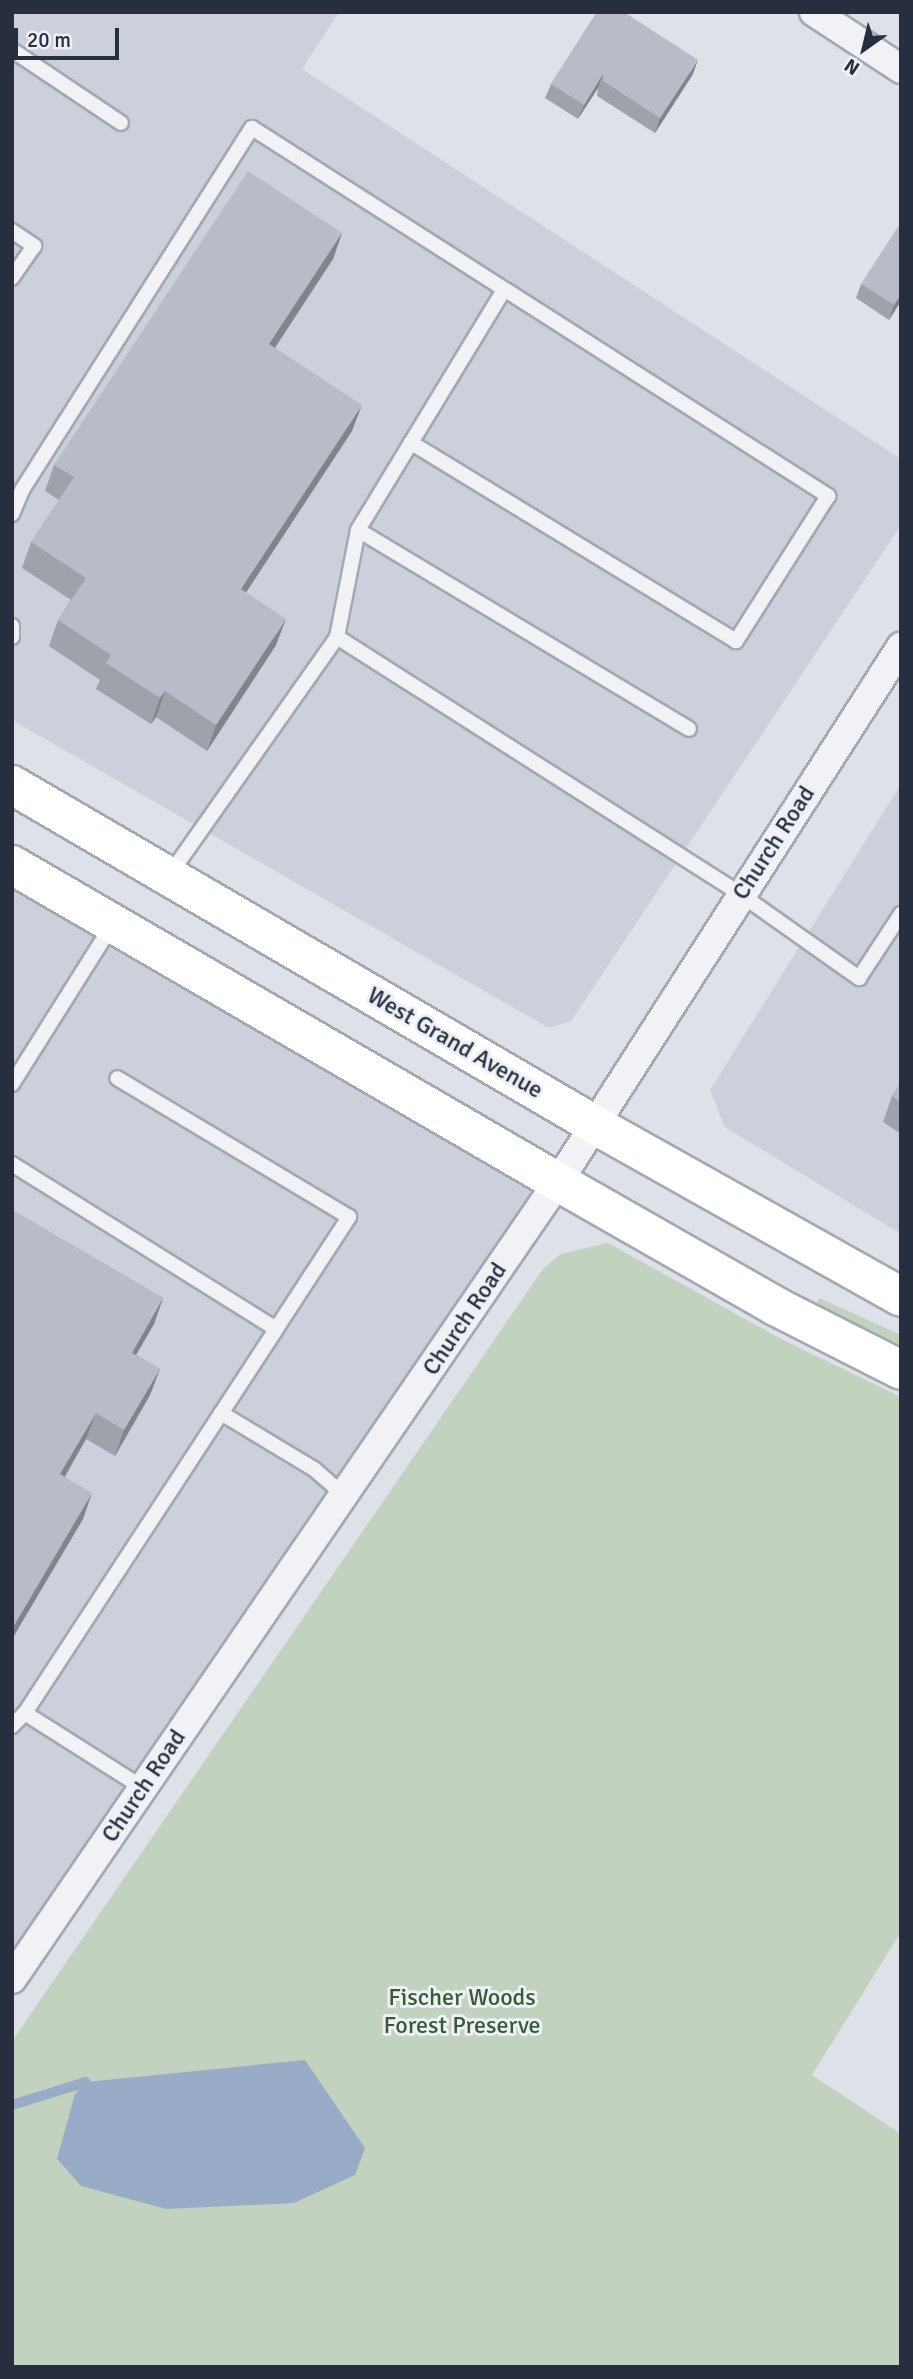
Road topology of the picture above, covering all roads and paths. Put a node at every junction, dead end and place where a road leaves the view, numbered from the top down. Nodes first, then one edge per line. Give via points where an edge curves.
1 (814, 12) edge
2 (12, 50) edge
3 (901, 69) edge
4 (121, 123) dead end
5 (12, 231) edge
6 (12, 278) edge
7 (504, 290) junction
8 (411, 443) junction
9 (12, 514) edge
10 (358, 530) junction
11 (12, 626) edge
12 (12, 637) edge
13 (337, 637) junction
14 (901, 648) edge
15 (689, 729) dead end
16 (12, 785) edge
17 (12, 865) edge
18 (169, 876) junction
19 (740, 894) junction
20 (901, 914) edge
21 (113, 923) junction
22 (117, 1078) dead end
23 (12, 1084) edge
24 (595, 1125) junction
25 (12, 1164) edge
26 (558, 1182) junction
27 (901, 1297) edge
28 (276, 1329) junction
29 (901, 1370) edge
30 (221, 1413) junction
31 (344, 1495) junction
32 (25, 1713) junction
33 (12, 1726) edge
34 (143, 1788) junction
35 (12, 1979) edge

1 - 3 street
2 - 4 lane
5 - 6 lane via 34,246
7 - 8 lane
7 - 8 lane via 828,496 736,641
7 - 9 lane via 253,128 22,490
8 - 10 lane
10 - 13 lane
10 - 15 lane
11 - 12 lane
13 - 18 lane
13 - 19 lane
14 - 19 street, Church Road
16 - 18 main road, West Grand Avenue
17 - 21 main road
18 - 24 main road, West Grand Avenue
19 - 20 lane via 859,978
19 - 24 street, Church Road
21 - 23 lane
21 - 26 main road
22 - 28 lane via 349,1217
24 - 26 street, Church Road
24 - 27 main road, West Grand Avenue
25 - 28 lane
26 - 29 main road via 775,1306
26 - 31 street, Church Road
28 - 30 lane
30 - 31 lane via 314,1469
30 - 32 lane
31 - 34 street, Church Road
32 - 33 lane
32 - 34 lane
34 - 35 street, Church Road

